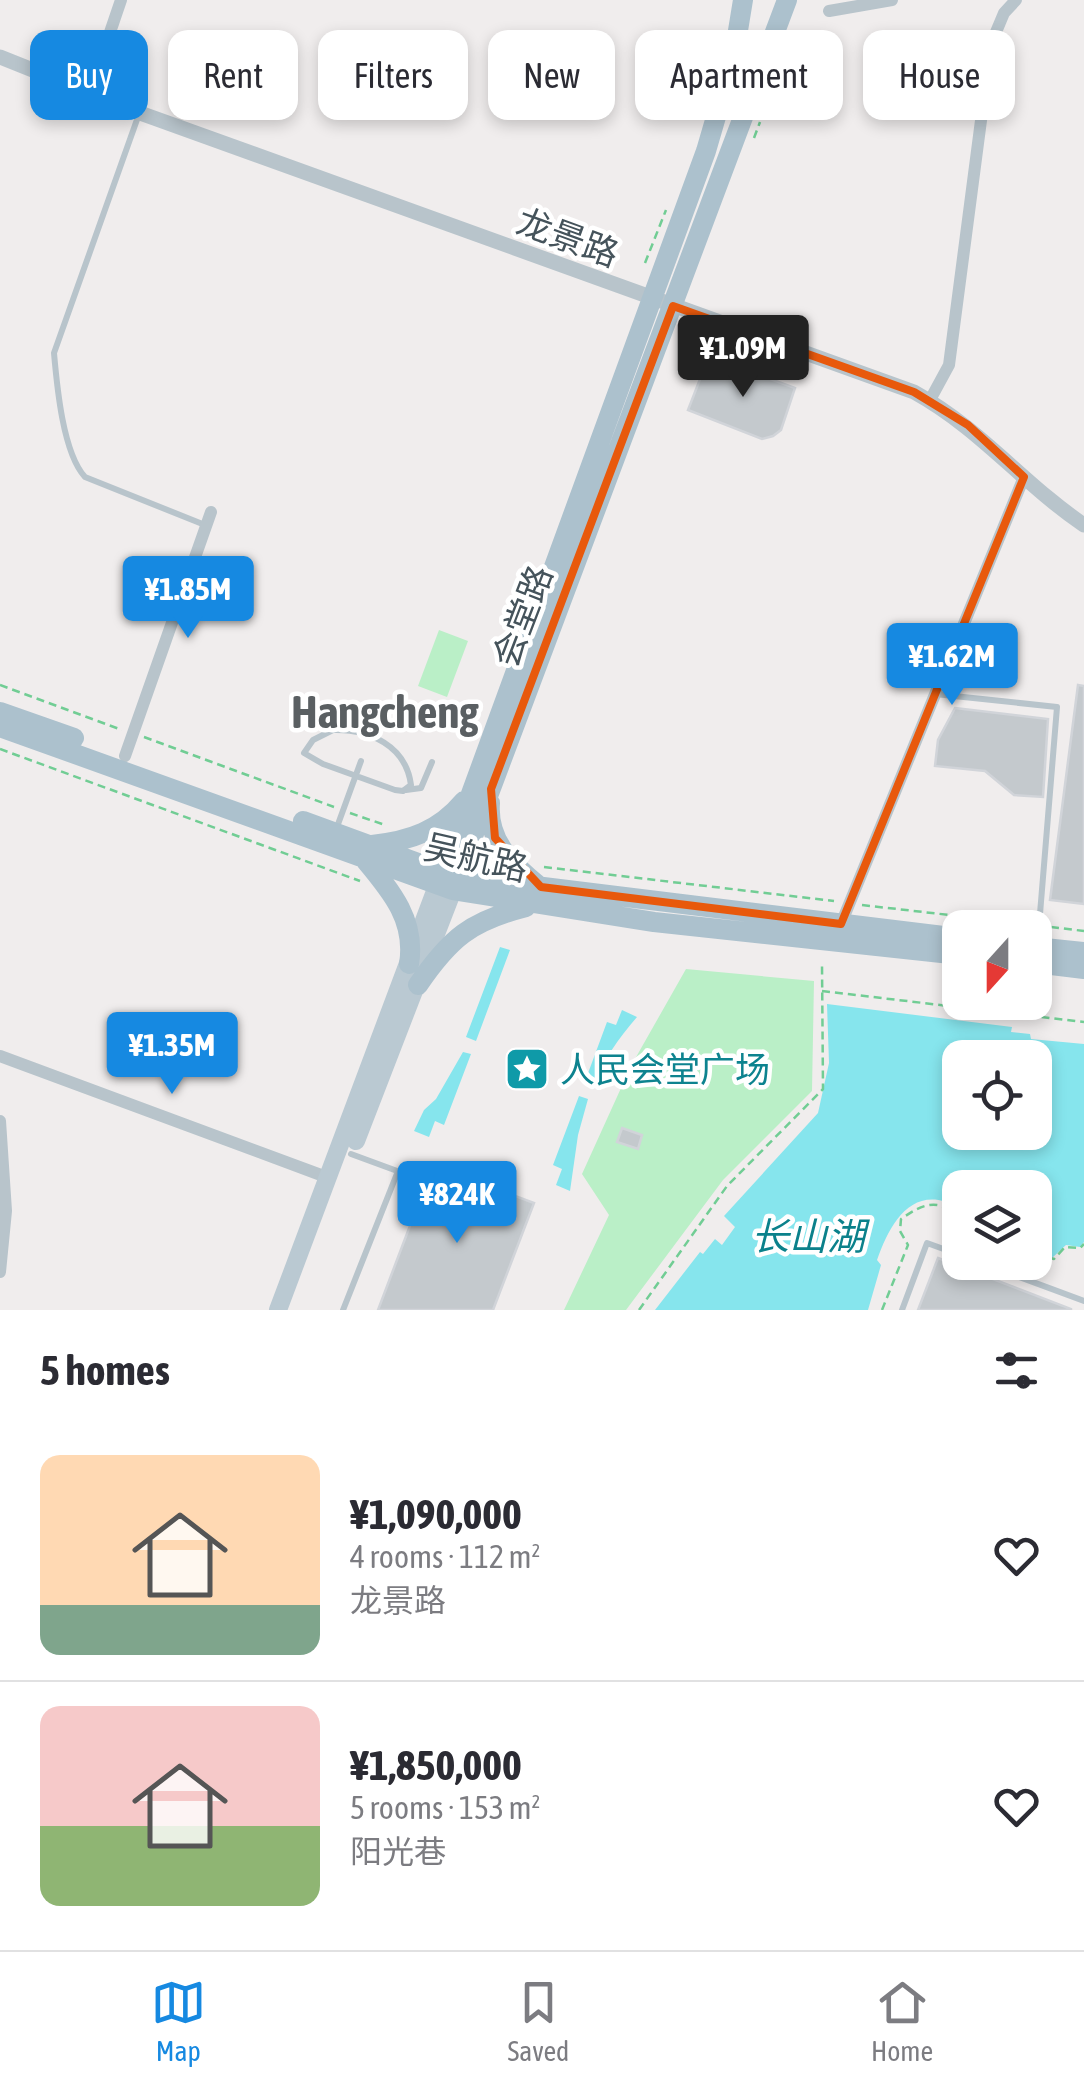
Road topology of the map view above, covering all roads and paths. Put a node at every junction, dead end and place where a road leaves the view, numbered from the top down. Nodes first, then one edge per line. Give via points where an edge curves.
1 (120, 0) edge
2 (743, 0) edge
3 (787, 0) edge
4 (892, 0) edge
5 (1016, 0) edge
6 (829, 12) dead end
7 (110, 30) edge
8 (0, 56) edge
9 (30, 69) edge
10 (148, 116) edge
11 (138, 120) edge
12 (663, 303) junction
13 (930, 400) junction
14 (1024, 477) junction
15 (208, 519) joint
16 (1084, 525) edge
17 (0, 685) edge
18 (935, 694) junction
19 (0, 712) edge
20 (0, 728) edge
21 (133, 734) junction
22 (0, 749) edge
23 (125, 756) junction
24 (361, 761) dead end
25 (432, 762) dead end
26 (356, 776) junction
27 (492, 789) junction
28 (402, 791) junction
29 (468, 795) junction
30 (343, 810) junction
31 (388, 826) dead end
32 (335, 833) junction
33 (366, 852) junction
34 (529, 863) dead end
35 (448, 880) junction
36 (364, 883) dead end
37 (540, 896) junction
38 (850, 903) junction
39 (1039, 910) edge
40 (942, 919) edge
41 (842, 924) junction
42 (1084, 931) edge
43 (1052, 934) edge
44 (942, 936) edge
45 (1052, 941) edge
46 (1084, 952) edge
47 (942, 953) edge
48 (409, 964) junction
49 (822, 965) dead end
50 (1052, 965) edge
51 (1084, 969) edge
52 (418, 985) junction
53 (822, 991) junction
54 (1084, 1022) edge
55 (0, 1056) edge
56 (0, 1120) edge
57 (351, 1154) junction
58 (398, 1172) junction
59 (329, 1178) junction
60 (419, 1179) dead end
61 (942, 1204) edge
62 (1084, 1244) edge
63 (942, 1249) edge
64 (1052, 1259) edge
65 (0, 1272) edge
66 (1026, 1280) edge
67 (1084, 1302) edge
68 (278, 1310) edge
69 (291, 1310) edge
70 (343, 1310) edge
71 (639, 1310) edge
72 (882, 1310) edge
73 (902, 1310) edge

1 - 7 street
2 - 12 main road, 会堂路 via 722,105
3 - 12 main road, 会堂路
4 - 6 street
5 - 13 street via 991,44 948,365
8 - 9 street, 龙景路
10 - 12 street, 龙景路
11 - 15 lane via 54,354 56,379 74,465 84,477
12 - 13 street, 龙景路
12 - 27 main road, 会堂路
12 - 29 main road, 会堂路
13 - 14 street, 龙景路 via 968,424
14 - 16 street, 龙景路
14 - 18 street
15 - 21 street
17 - 21 path
18 - 38 street
18 - 39 lane via 1057,707
19 - 23 main road, 吴航路
20 - 33 main road, 吴航路
21 - 23 street
21 - 30 path
22 - 36 path
23 - 32 main road, 吴航路
24 - 26 lane
25 - 28 lane via 422,788
26 - 28 lane
26 - 28 lane via 304,753 334,730 358,731 401,756 411,785
26 - 30 lane
27 - 35 main road, 会堂路
27 - 37 main road via 490,825
29 - 33 main road via 431,831
29 - 35 main road, 会堂路
30 - 31 path
30 - 32 lane
32 - 33 main road, 吴航路
33 - 35 main road, 吴航路
33 - 48 main road via 402,909 411,940
34 - 38 path
35 - 37 main road, 吴航路
35 - 48 main road, 会堂路
35 - 52 main road, 会堂路
37 - 41 main road, 吴航路
37 - 47 main road, 吴航路 via 654,922
37 - 52 main road via 464,931
38 - 40 path
38 - 41 street
41 - 44 main road, 吴航路
42 - 43 path
45 - 46 main road
48 - 59 main road, 会堂路
49 - 53 path
50 - 51 main road
52 - 57 main road, 会堂路
53 - 54 path
53 - 71 path via 823,1089 727,1186
55 - 59 street
56 - 65 street via 6,1211
57 - 58 lane
57 - 69 main road, 会堂路
58 - 60 lane
58 - 70 lane
59 - 68 main road, 会堂路
61 - 72 path via 919,1206 901,1219 908,1246
62 - 64 path via 1066,1247
63 - 73 lane via 926,1243
66 - 67 lane

